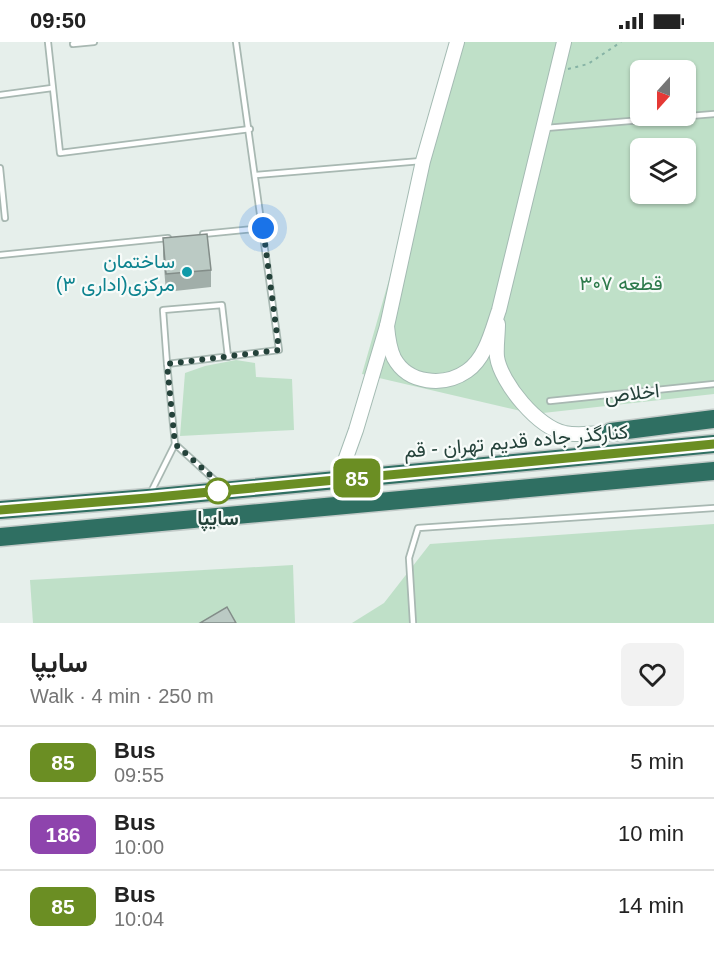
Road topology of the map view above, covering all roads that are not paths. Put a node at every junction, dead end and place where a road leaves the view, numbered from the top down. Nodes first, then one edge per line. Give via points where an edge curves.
1 (48, 42) edge
2 (94, 42) edge
3 (236, 42) edge
4 (457, 42) edge
5 (564, 42) edge
6 (73, 44) dead end
7 (52, 88) junction
8 (0, 95) edge
9 (714, 114) edge
10 (250, 129) junction
11 (543, 129) junction
12 (423, 161) junction
13 (0, 168) edge
14 (256, 175) junction
15 (5, 218) dead end
16 (263, 228) junction
17 (195, 235) edge
18 (172, 237) edge
19 (0, 255) edge
20 (499, 310) junction
21 (387, 326) junction
22 (228, 357) junction
23 (167, 364) junction
24 (714, 384) edge
25 (550, 401) dead end
26 (714, 419) edge
27 (611, 432) joint
28 (175, 444) junction
29 (714, 444) edge
30 (714, 471) edge
31 (338, 480) junction
32 (227, 490) junction
33 (147, 498) junction
34 (714, 508) edge
35 (0, 510) edge
36 (0, 537) edge
37 (413, 623) edge

1 - 7 lane
2 - 6 lane
3 - 10 lane
4 - 12 street
5 - 11 street
7 - 8 lane
7 - 10 lane via 60,153
9 - 11 lane
10 - 14 lane
11 - 20 street
12 - 14 lane
12 - 21 street
13 - 15 lane
14 - 16 lane
16 - 17 lane
16 - 22 lane via 279,350
18 - 19 lane
20 - 21 street via 485,347 468,371 438,381 422,380 396,361
20 - 27 street via 497,356 521,402 546,425 564,433
21 - 31 street
22 - 23 lane
22 - 23 lane via 222,305 163,310
23 - 28 lane
24 - 25 lane, اخلاص
26 - 27 highway
28 - 32 lane
28 - 33 lane
29 - 31 highway, کنارگذر جاده قدیم تهران - قم
30 - 36 highway
31 - 32 highway, کنارگذر جاده قدیم تهران - قم
32 - 33 highway, کنارگذر جاده قدیم تهران - قم
33 - 35 highway, کنارگذر جاده قدیم تهران - قم
34 - 37 lane via 418,528 408,558

